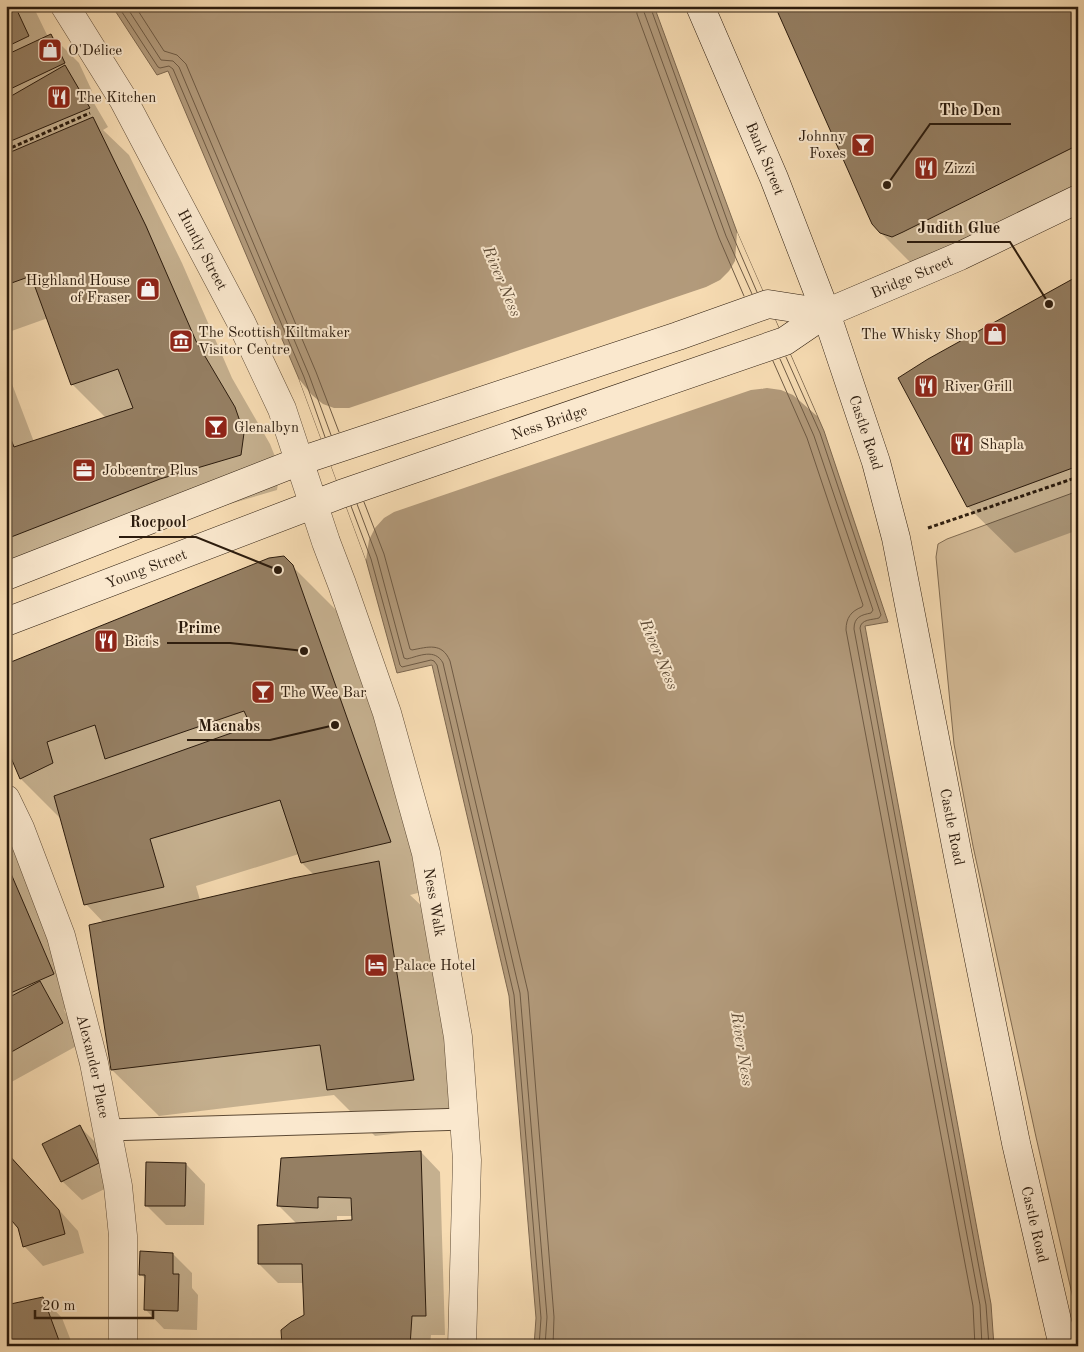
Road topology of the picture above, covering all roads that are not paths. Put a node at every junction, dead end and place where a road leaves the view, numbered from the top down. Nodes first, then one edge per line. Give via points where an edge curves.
1 (65, 6) edge
2 (700, 6) edge
3 (1078, 199) edge
4 (826, 313) junction
5 (300, 460) junction
6 (314, 505) junction
7 (6, 576) edge
8 (6, 622) edge
9 (6, 799) edge
10 (464, 1119) junction
11 (108, 1130) junction
12 (124, 1346) edge
13 (462, 1346) edge
14 (1063, 1346) edge

1 - 5 main road, Huntly Street via 123,99 241,322 282,409
2 - 4 main road, Bank Street via 774,178
3 - 4 main road, Bridge Street via 960,256
4 - 5 main road via 768,304
4 - 6 main road, Ness Bridge via 785,341
4 - 14 main road, Castle Road via 876,462 896,538 1016,1143
5 - 6 main road, Huntly Street
5 - 7 main road
6 - 8 main road, Young Street
6 - 10 main road, Ness Walk via 387,713 426,853 458,1036
9 - 11 main road, Alexander Place via 61,936
10 - 11 lane
10 - 13 main road, Ness Walk via 467,1160
11 - 12 main road, Alexander Place via 123,1236

